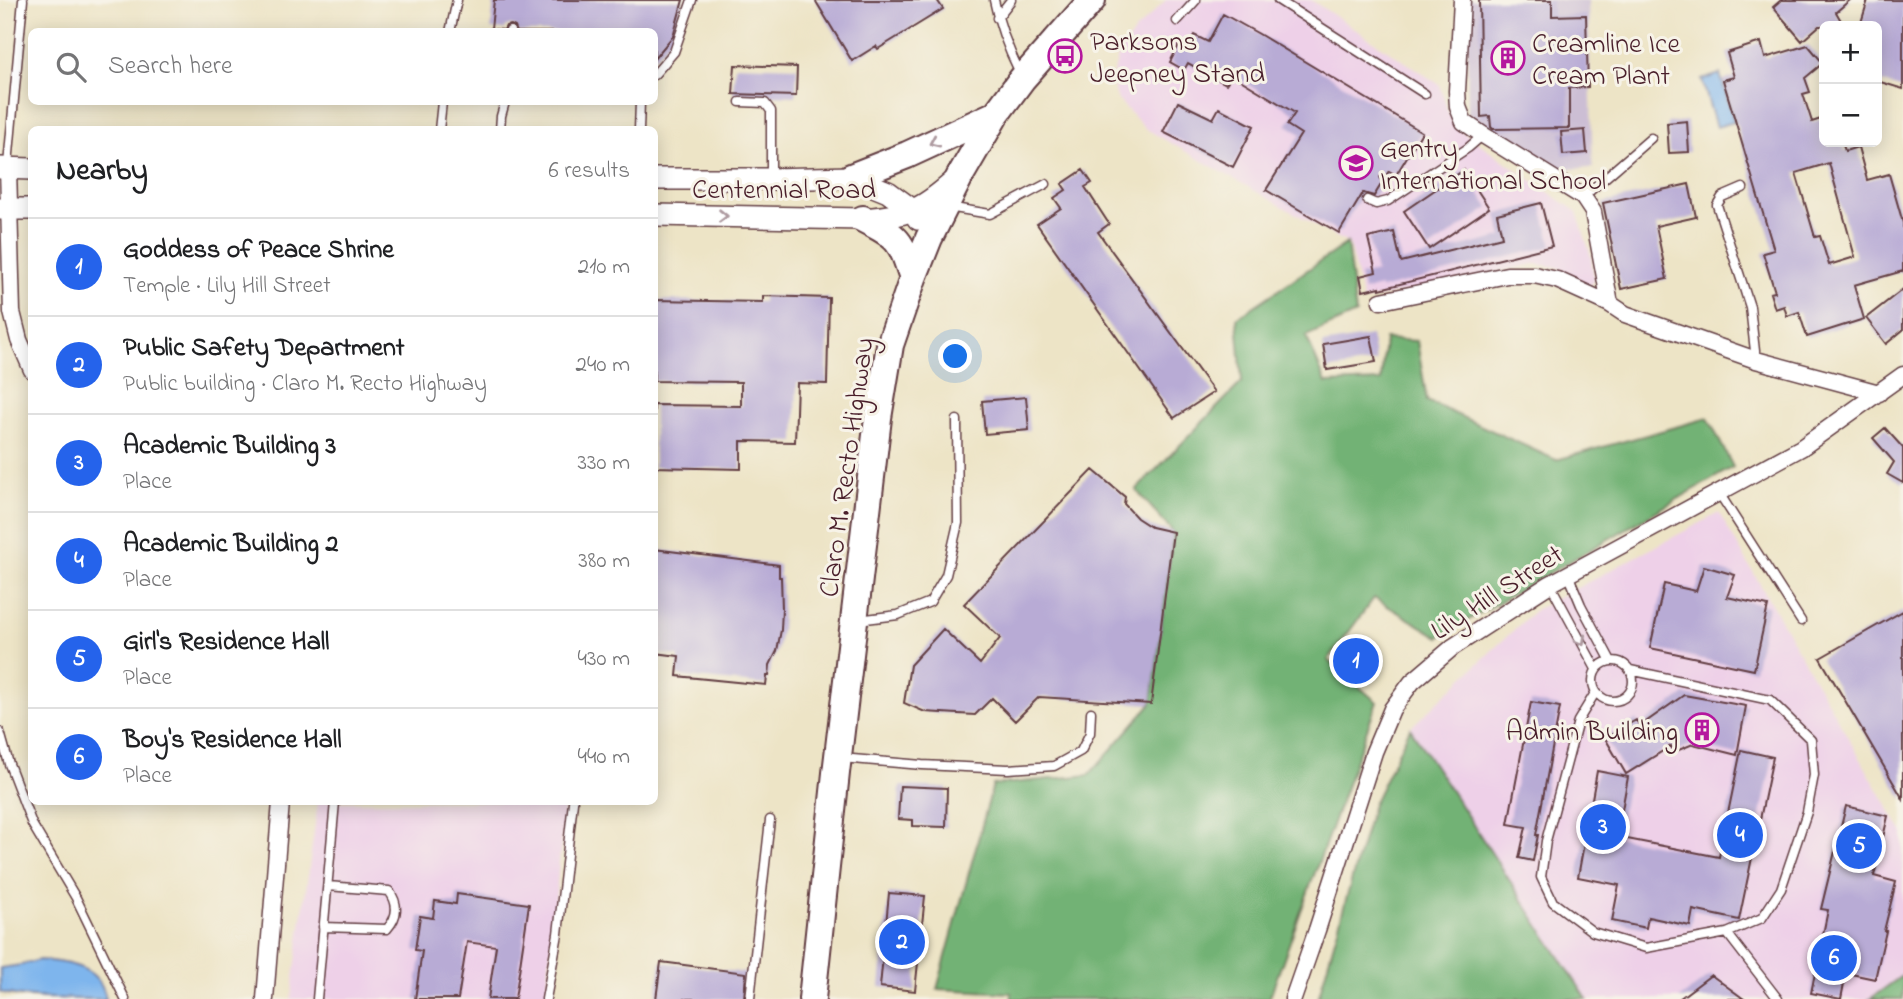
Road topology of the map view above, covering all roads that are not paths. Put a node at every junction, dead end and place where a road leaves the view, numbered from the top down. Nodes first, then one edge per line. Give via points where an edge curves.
1 (23, 0) edge
2 (457, 0) edge
3 (692, 0) edge
4 (994, 0) edge
5 (1011, 0) edge
6 (1092, 0) edge
7 (1196, 0) edge
8 (1278, 0) edge
9 (1462, 0) edge
10 (997, 18) junction
11 (1177, 21) dead end
12 (451, 28) edge
13 (658, 70) edge
14 (1022, 79) junction
15 (1425, 94) dead end
16 (740, 102) dead end
17 (442, 105) edge
18 (504, 105) edge
19 (640, 105) edge
20 (996, 114) junction
21 (439, 126) edge
22 (500, 126) edge
23 (639, 126) edge
24 (1483, 135) junction
25 (1651, 138) dead end
26 (4, 168) edge
27 (28, 169) edge
28 (960, 176) junction
29 (851, 177) junction
30 (658, 178) edge
31 (771, 179) junction
32 (1046, 184) dead end
33 (1743, 188) dead end
34 (1583, 197) junction
35 (1367, 200) dead end
36 (945, 206) junction
37 (4, 209) edge
38 (28, 209) edge
39 (914, 211) junction
40 (658, 215) edge
41 (863, 219) junction
42 (929, 238) junction
43 (913, 278) junction
44 (1381, 302) dead end
45 (1610, 304) junction
46 (1756, 360) junction
47 (28, 361) edge
48 (1903, 375) edge
49 (1880, 393) junction
50 (957, 420) dead end
51 (1719, 493) junction
52 (1568, 574) junction
53 (1550, 584) junction
54 (855, 621) junction
55 (1801, 621) dead end
56 (1611, 661) junction
57 (1596, 669) junction
58 (1630, 670) junction
59 (1595, 693) junction
60 (1091, 712) dead end
61 (0, 732) edge
62 (838, 757) junction
63 (281, 805) edge
64 (335, 805) edge
65 (573, 805) edge
66 (770, 820) dead end
67 (328, 886) junction
68 (323, 927) junction
69 (1727, 933) junction
70 (125, 999) edge
71 (265, 999) edge
72 (317, 999) edge
73 (546, 999) edge
74 (750, 999) edge
75 (812, 999) edge
76 (1293, 999) edge
77 (1778, 999) edge

1 - 26 lane
2 - 12 lane
3 - 13 lane via 674,52
4 - 10 lane
5 - 10 lane
6 - 14 main road, Claro M. Recto Highway
7 - 11 lane
8 - 15 lane
9 - 24 street via 1458,107 1464,122
10 - 14 lane
14 - 20 main road, Claro M. Recto Highway
16 - 31 lane via 765,103 771,111
17 - 21 lane
18 - 22 lane
19 - 23 lane
20 - 28 main road, Claro M. Recto Highway
20 -> 29 main road
24 - 34 street
24 - 35 lane via 1388,201 1376,204
25 - 34 lane
26 - 27 street
26 - 37 street
28 - 36 main road, Claro M. Recto Highway
28 - 39 street, Centennial Road
29 - 31 street, Centennial Road
29 - 39 street, Centennial Road via 888,192
30 - 31 street, Centennial Road
32 - 36 lane via 990,214
33 - 46 lane via 1722,197 1717,205 1750,307
34 - 45 street via 1592,212
36 - 42 main road, Claro M. Recto Highway
37 - 38 street
37 - 47 street via 12,312
39 - 41 street, Centennial Road
39 - 42 street, Centennial Road
40 -> 41 street, Centennial Road
41 - 43 main road via 898,240
42 - 43 main road, Claro M. Recto Highway
43 - 54 main road, Claro M. Recto Highway via 886,368
44 - 45 street via 1507,275 1534,275
45 - 46 street via 1625,314
46 - 49 street
48 - 49 street, Lily Hill Street
49 - 51 street, Lily Hill Street via 1801,448
50 - 54 lane via 958,523 946,575 930,601 898,615
51 - 52 street, Lily Hill Street
51 - 55 lane
52 - 53 street, Lily Hill Street
52 - 56 lane
53 -> 57 lane
53 - 76 street, Lily Hill Street via 1453,646 1412,682 1392,709
54 - 62 main road, Claro M. Recto Highway
56 - 57 lane
56 - 58 lane
57 - 59 lane via 1592,679
58 - 59 lane via 1631,690 1621,700 1607,701
58 - 69 lane via 1770,700 1811,740 1814,775 1807,813 1781,890 1762,918
59 - 69 lane via 1578,721 1546,841 1541,877 1553,902 1593,932 1646,948
60 - 62 lane via 1090,733 1081,751 1054,766 1008,769
61 - 70 lane via 32,824 76,898
62 - 75 main road, Claro M. Recto Highway
63 - 71 street
64 - 67 lane
65 - 73 lane
66 - 74 lane
67 - 68 lane
67 - 68 lane via 390,891 397,911 387,929
68 - 72 lane
69 - 77 lane

